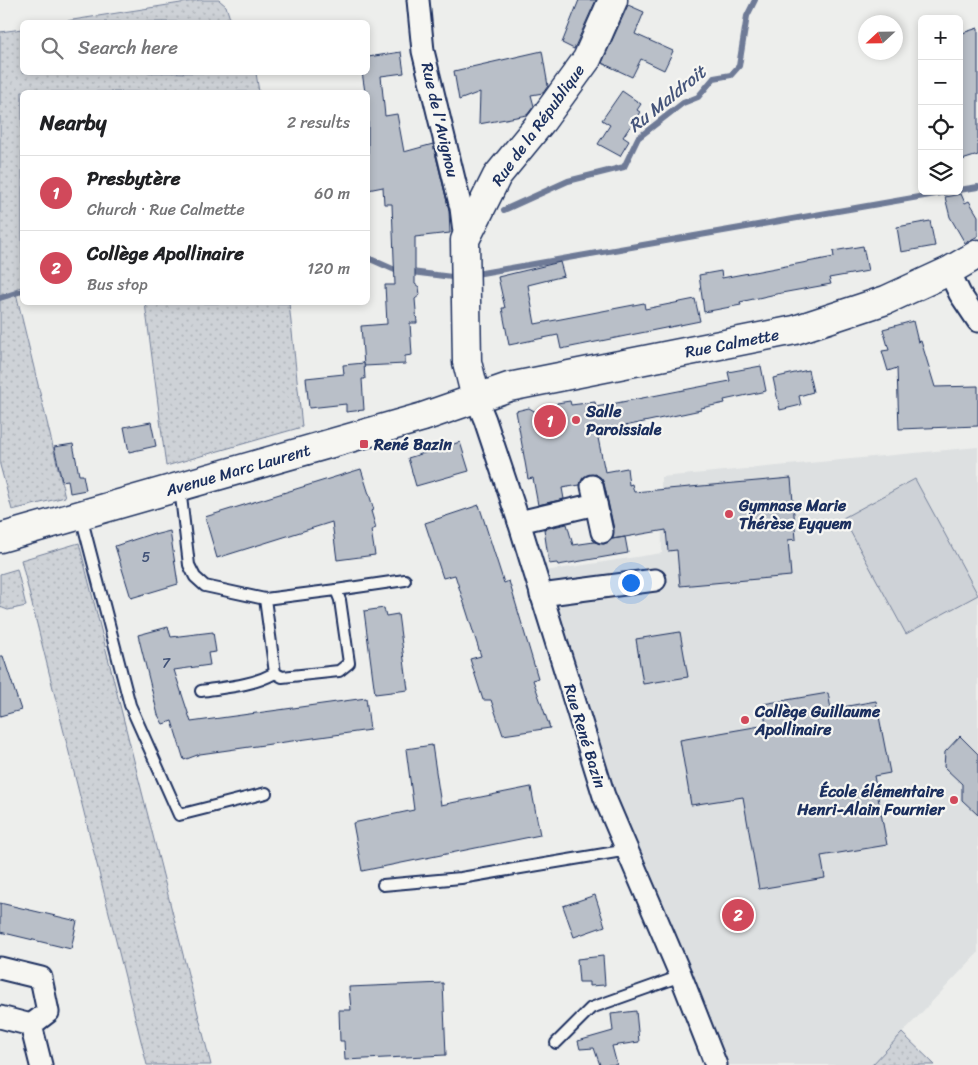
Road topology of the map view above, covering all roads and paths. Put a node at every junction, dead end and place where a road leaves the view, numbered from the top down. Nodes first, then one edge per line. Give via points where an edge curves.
1 (418, 0) edge
2 (613, 0) edge
3 (465, 240) junction
4 (978, 254) edge
5 (949, 271) junction
6 (978, 321) edge
7 (476, 398) junction
8 (180, 487) junction
9 (81, 516) junction
10 (519, 522) junction
11 (602, 532) dead end
12 (0, 538) edge
13 (405, 580) dead end
14 (655, 580) dead end
15 (336, 590) junction
16 (541, 595) junction
17 (265, 599) junction
18 (274, 673) junction
19 (201, 691) dead end
20 (266, 794) dead end
21 (628, 850) junction
22 (383, 885) dead end
23 (0, 968) edge
24 (681, 976) junction
25 (0, 1017) edge
26 (31, 1025) junction
27 (556, 1043) dead end
28 (41, 1065) edge
29 (716, 1065) edge

1 - 3 street, Rue de l'Avignou via 423,51 461,208
2 - 3 street, Rue de la République via 586,59 542,121 497,176
3 - 7 street, Rue de la République via 467,362
4 - 5 street, Rue Calmette
5 - 6 street
5 - 7 street, Rue Calmette via 886,300 796,330 509,387
7 - 8 street, Avenue Marc Laurent via 436,413
7 - 10 street, Rue René Bazin
8 - 9 street, Avenue Marc Laurent
8 - 17 lane via 189,565 195,577 206,586
9 - 12 street, Avenue Marc Laurent
9 - 20 lane via 130,705 179,815
10 - 11 street via 594,495
10 - 16 street, Rue René Bazin
13 - 15 lane
14 - 16 street
15 - 17 lane
15 - 18 lane via 350,663 339,671 282,677
16 - 21 street, Rue René Bazin via 604,796
17 - 18 lane
18 - 19 lane via 244,685
21 - 22 lane via 461,878
21 - 24 street, Rue René Bazin
23 - 26 street via 41,978 48,1012
24 - 27 lane via 592,1008
24 - 29 street, Rue René Bazin
25 - 26 street
26 - 28 street

